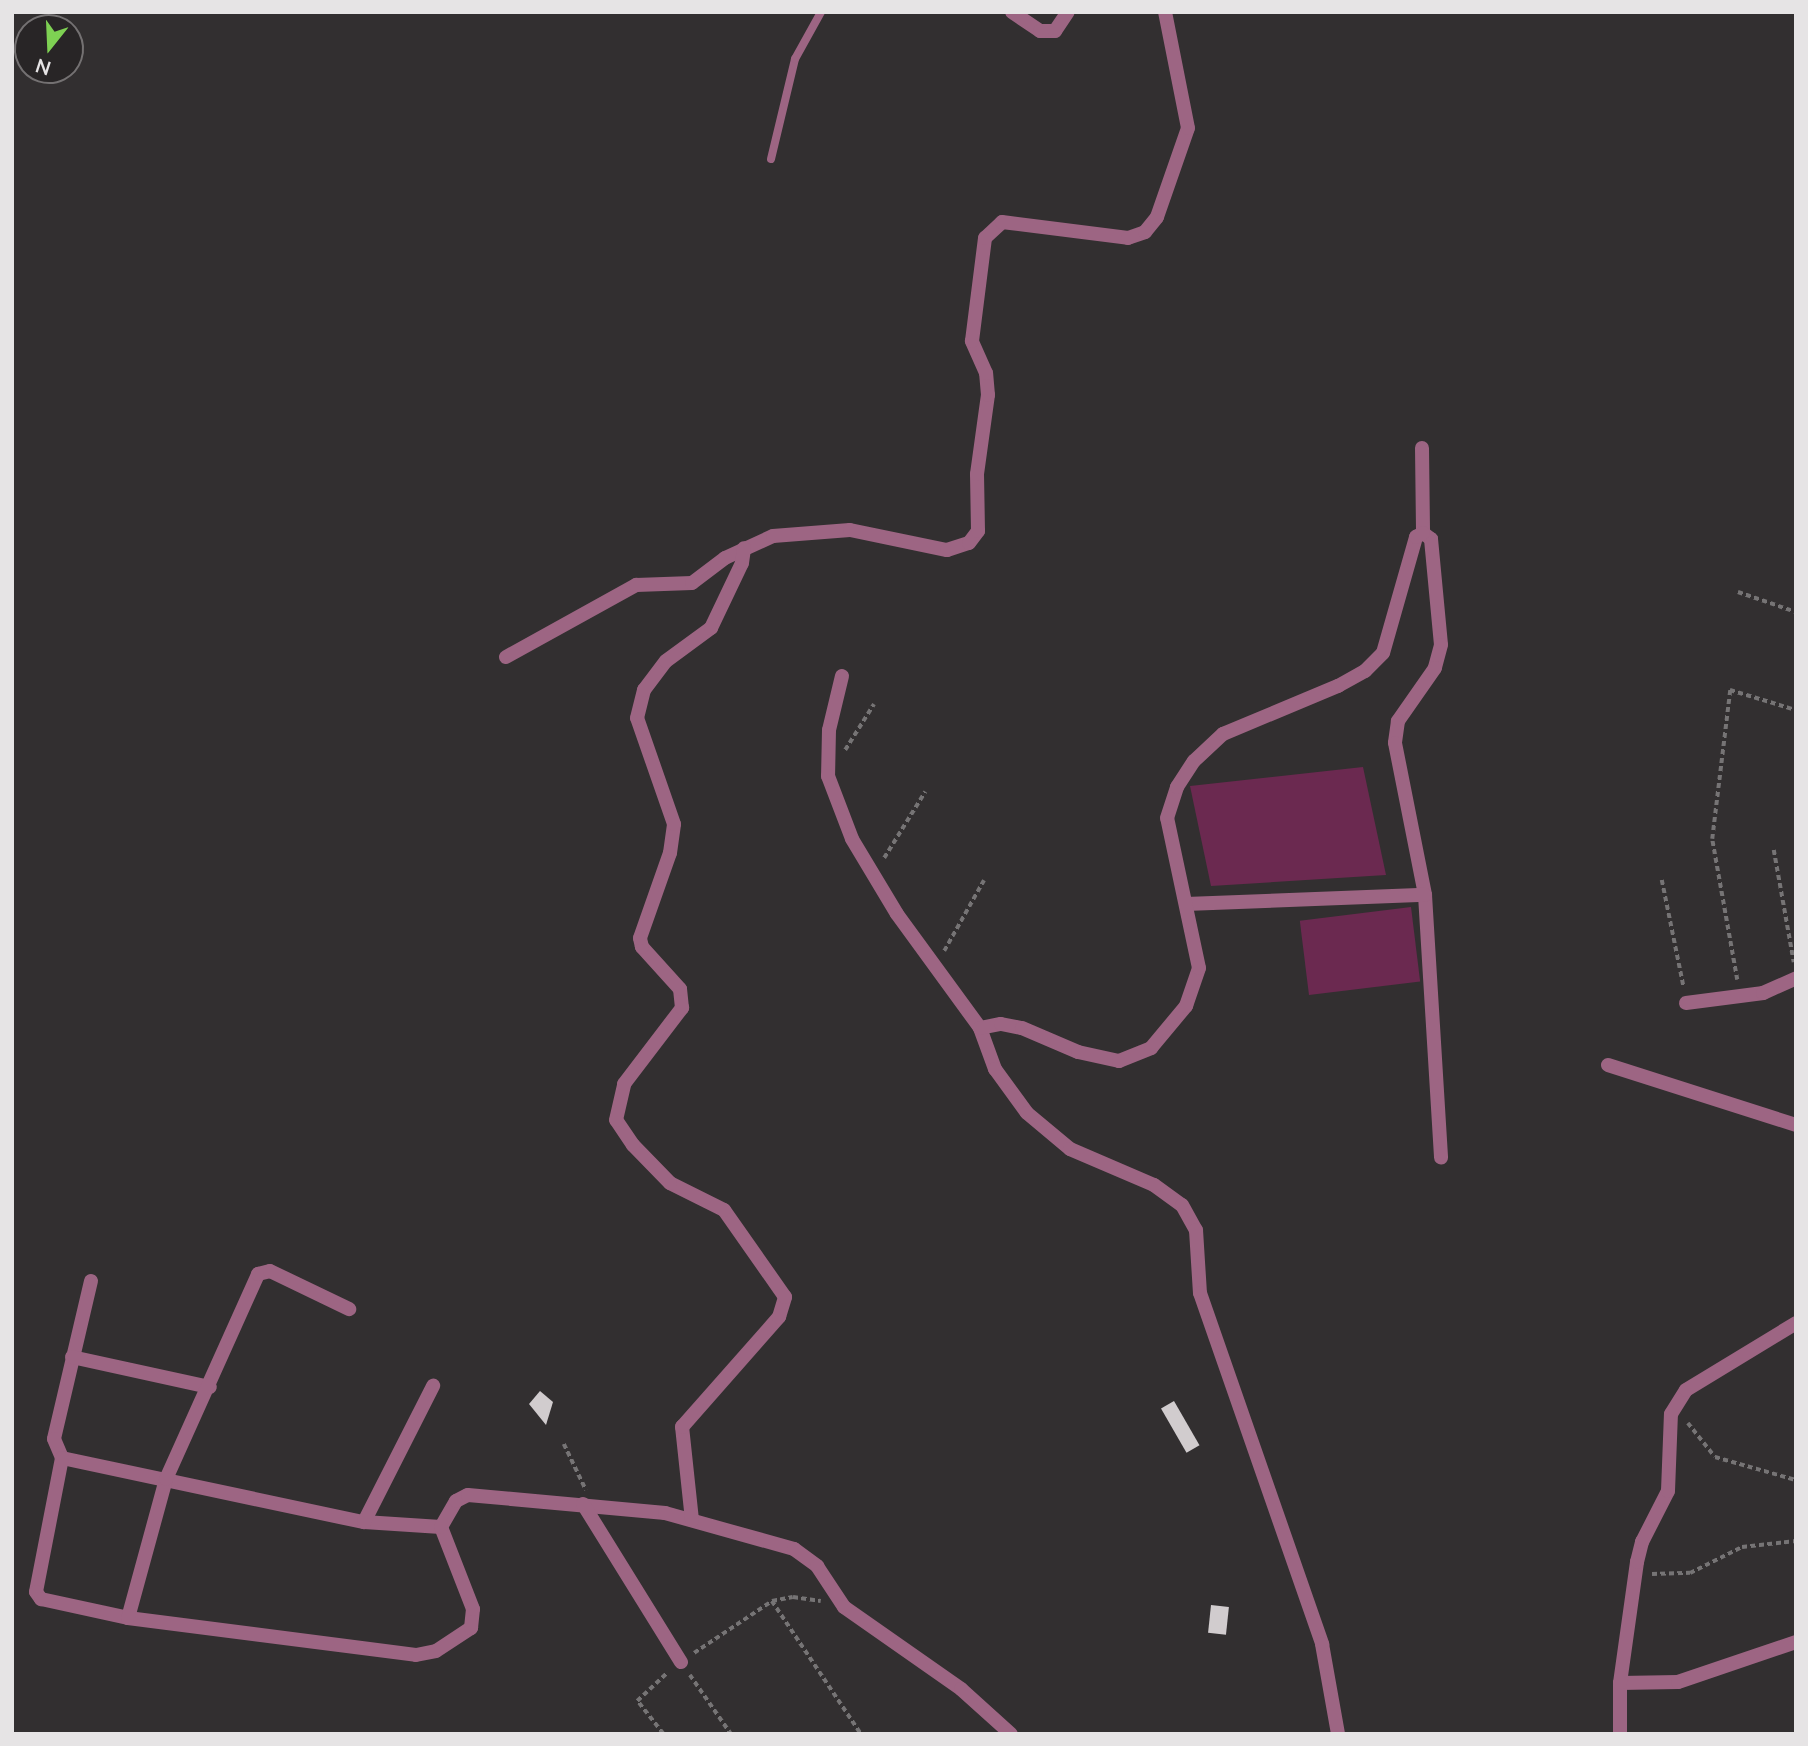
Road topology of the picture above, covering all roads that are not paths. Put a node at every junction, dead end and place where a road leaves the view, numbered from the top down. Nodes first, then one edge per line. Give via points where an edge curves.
1 (821, 12) edge
2 (1012, 12) edge
3 (1068, 12) edge
4 (1164, 12) edge
5 (771, 159) dead end
6 (1422, 448) dead end
7 (1423, 533) junction
8 (744, 548) junction
9 (506, 657) dead end
10 (842, 676) dead end
11 (1425, 895) junction
12 (1186, 904) junction
13 (1796, 978) edge
14 (1686, 1003) road end
15 (980, 1028) junction
16 (1608, 1065) dead end
17 (1796, 1125) edge
18 (1441, 1158) dead end
19 (90, 1281) dead end
20 (349, 1309) dead end
21 (1796, 1323) edge
22 (72, 1357) junction
23 (433, 1386) dead end
24 (210, 1387) junction
25 (62, 1458) junction
26 (166, 1479) junction
27 (588, 1504) junction
28 (692, 1520) junction
29 (364, 1522) junction
30 (441, 1527) junction
31 (128, 1618) junction
32 (1796, 1642) edge
33 (681, 1662) road end
34 (1620, 1683) junction
35 (1011, 1734) edge
36 (1338, 1734) edge
37 (1620, 1734) edge

1 - 5 lane via 795,59
2 - 3 street via 1040,31 1055,31
4 - 8 street via 1188,128 1157,218 1145,232 1128,238 1002,222 985,238 972,336 988,395 975,537 947,550 877,533 798,531
6 - 7 street
7 - 11 street via 1431,539 1441,645 1435,668 1398,721 1395,743
7 - 12 street via 1416,537 1382,653 1365,671 1223,734 1194,761 1177,787 1167,818
8 - 9 street via 692,583 636,585
8 - 28 street via 743,563 711,628 666,661 644,690 637,718 674,831 640,938 642,947 680,989 682,1008 624,1084 616,1120 670,1183 724,1210 785,1297 779,1317 682,1427
10 - 15 street via 829,730 828,776 852,839
11 - 12 street
11 - 18 street
12 - 15 street via 1199,968 1186,1006 1151,1048 1119,1061 1078,1052 1021,1028 1001,1024
13 - 14 street via 1763,993
15 - 36 street via 995,1069 1027,1113 1070,1149 1154,1185 1182,1205 1196,1230 1199,1293 1322,1644
16 - 17 street
19 - 22 street
20 - 24 street via 263,1270
21 - 34 street via 1686,1390 1671,1414 1668,1491 1642,1542
22 - 24 street
22 - 25 street via 54,1440
23 - 29 street
24 - 26 street
25 - 26 street
25 - 31 street via 38,1596
26 - 29 street
26 - 31 street
27 - 28 street
27 - 30 street via 468,1495 445,1512
27 - 33 street
28 - 35 street via 794,1549 817,1566 844,1607 961,1689
29 - 30 street
30 - 31 street via 473,1609 471,1628 436,1651 416,1655
32 - 34 street via 1678,1682
34 - 37 street

